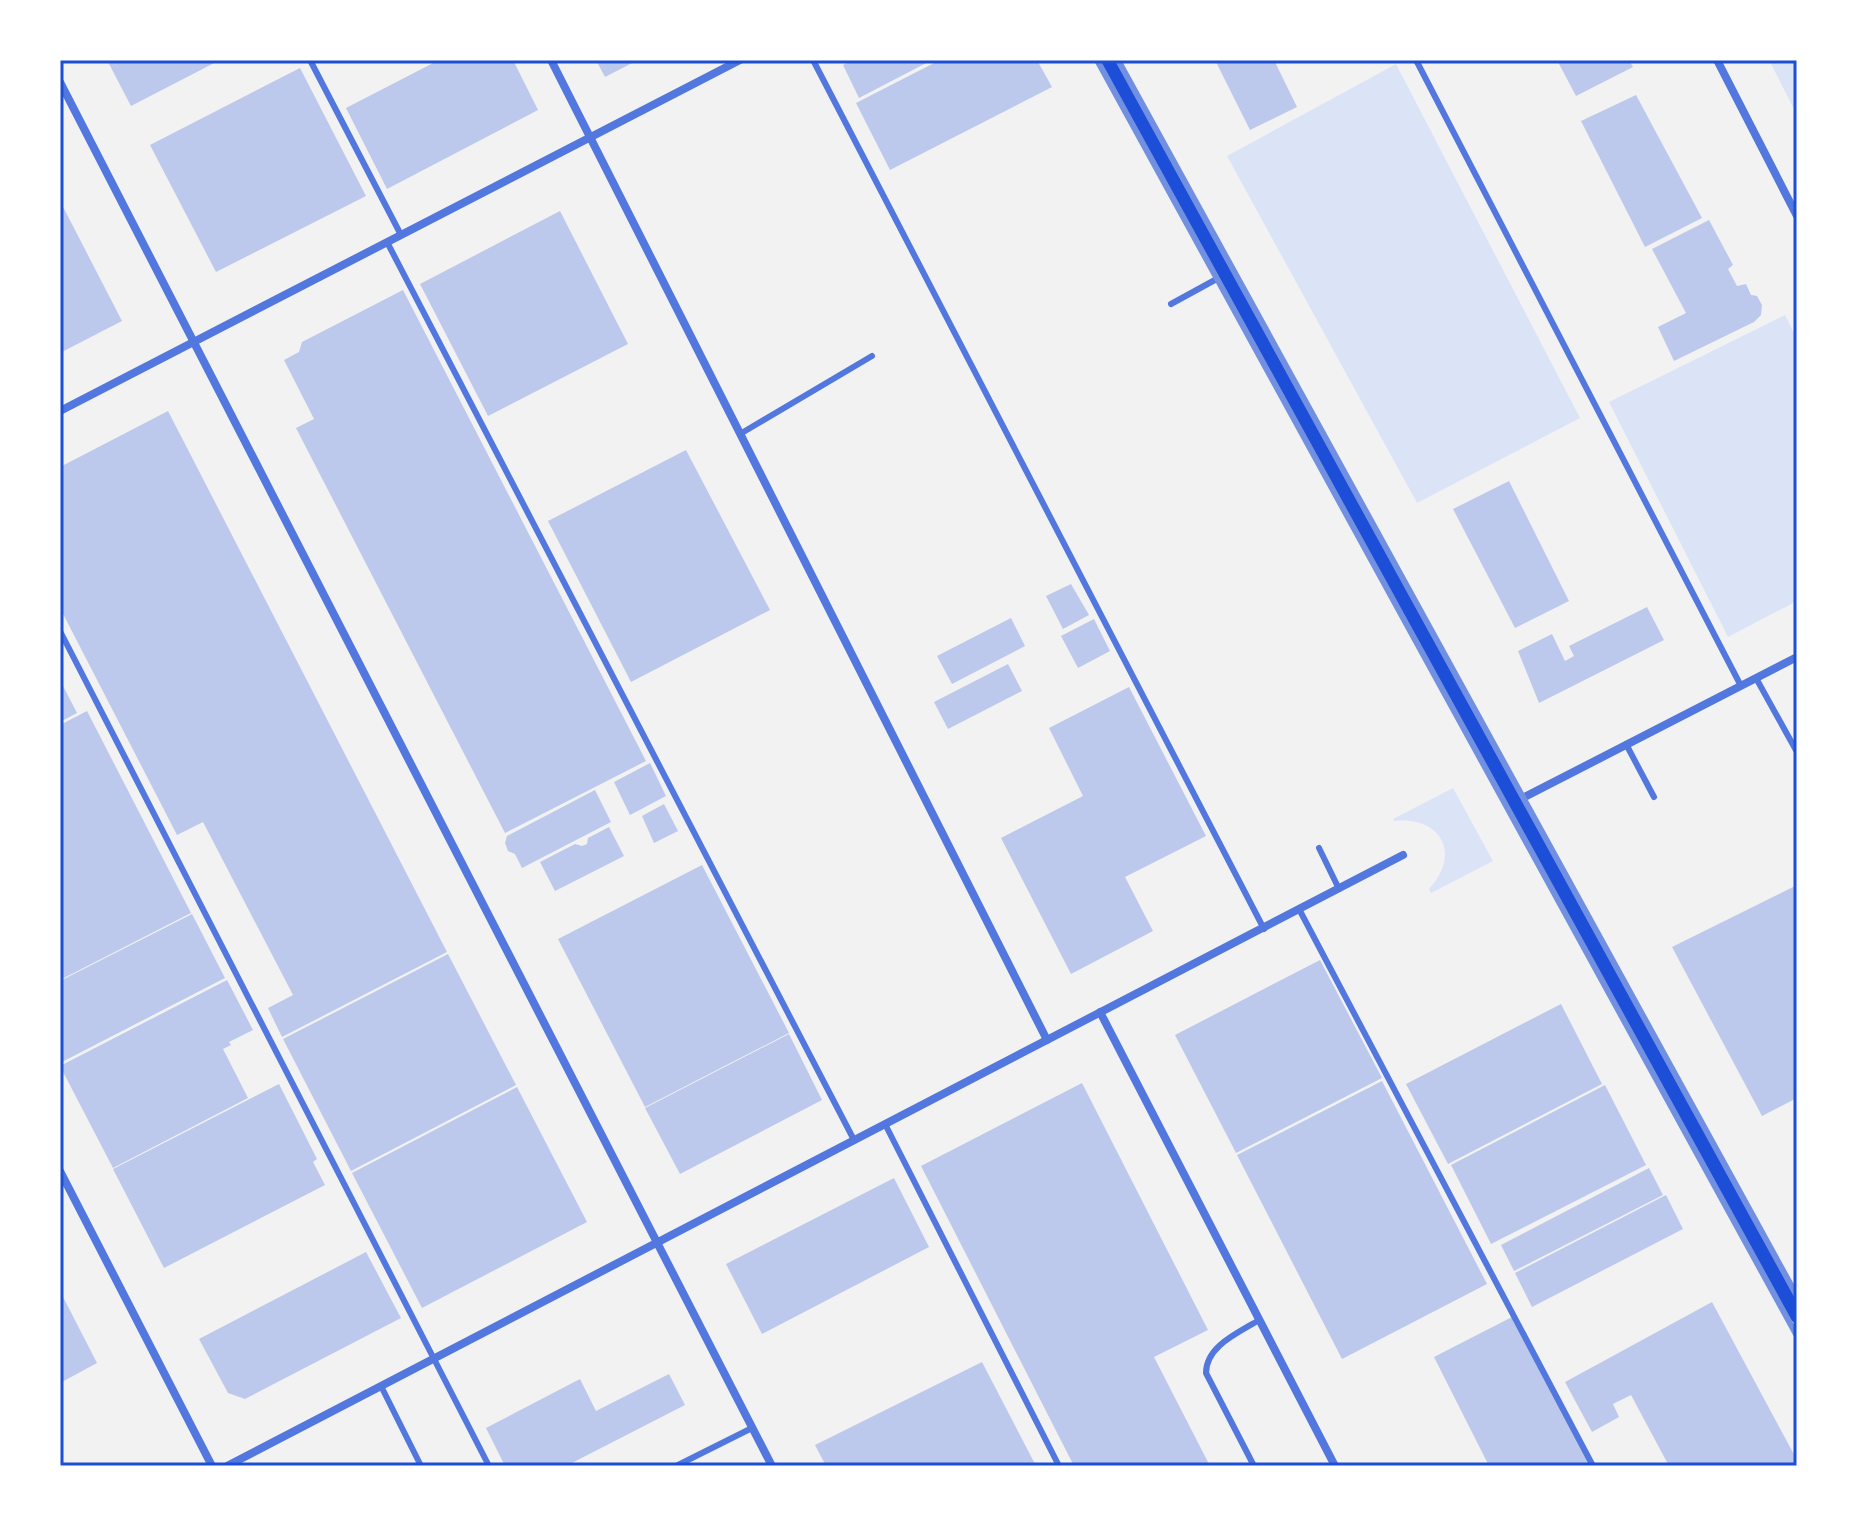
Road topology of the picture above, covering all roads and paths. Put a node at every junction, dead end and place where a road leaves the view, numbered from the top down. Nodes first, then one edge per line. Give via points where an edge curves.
1 (310, 60) edge
2 (551, 60) edge
3 (740, 60) edge
4 (813, 60) edge
5 (1107, 60) edge
6 (1416, 60) edge
7 (1717, 60) edge
8 (60, 82) edge
9 (591, 137) junction
10 (1797, 216) edge
11 (401, 235) junction
12 (387, 242) junction
13 (1225, 275) junction
14 (1171, 304) dead end
15 (194, 342) junction
16 (872, 356) dead end
17 (60, 411) edge
18 (740, 434) junction
19 (60, 631) edge
20 (1797, 657) edge
21 (1756, 678) junction
22 (1741, 686) junction
23 (1626, 744) junction
24 (1797, 752) edge
25 (1654, 797) dead end
26 (1515, 802) junction
27 (1319, 848) dead end
28 (1403, 855) dead end
29 (1339, 889) junction
30 (1299, 909) junction
31 (1264, 929) junction
32 (1100, 1012) junction
33 (1047, 1040) junction
34 (885, 1124) junction
35 (854, 1140) junction
36 (60, 1171) edge
37 (657, 1243) junction
38 (1797, 1315) edge
39 (1259, 1320) junction
40 (434, 1358) junction
41 (381, 1386) junction
42 (752, 1428) junction
43 (212, 1466) edge
44 (227, 1466) edge
45 (421, 1466) edge
46 (489, 1466) edge
47 (676, 1466) edge
48 (772, 1466) edge
49 (1059, 1466) edge
50 (1254, 1466) edge
51 (1335, 1466) edge
52 (1593, 1466) edge

1 - 11 lane
2 - 9 street
3 - 9 street
4 - 31 lane
5 - 13 main road
6 - 22 lane
7 - 10 street
8 - 15 street
9 - 11 street
9 - 18 street
11 - 12 street
12 - 15 street
12 - 35 lane
13 - 14 lane
13 - 26 main road
15 - 17 street
15 - 37 street
16 - 18 lane
18 - 33 street
19 - 40 lane
20 - 21 street
21 - 22 street
21 - 24 lane
22 - 23 street
23 - 25 lane
23 - 26 street
26 - 38 main road
27 - 29 lane
28 - 29 street
29 - 30 street
30 - 31 street
30 - 52 lane
31 - 32 street
32 - 33 street
32 - 39 street
33 - 34 street
34 - 35 street
34 - 49 lane
35 - 37 street
36 - 43 street
37 - 40 street
37 - 42 street
39 - 50 lane via 1216,1348 1206,1362 1206,1373
39 - 51 street
40 - 41 street
40 - 46 lane
41 - 44 street
41 - 45 lane
42 - 47 lane
42 - 48 street

